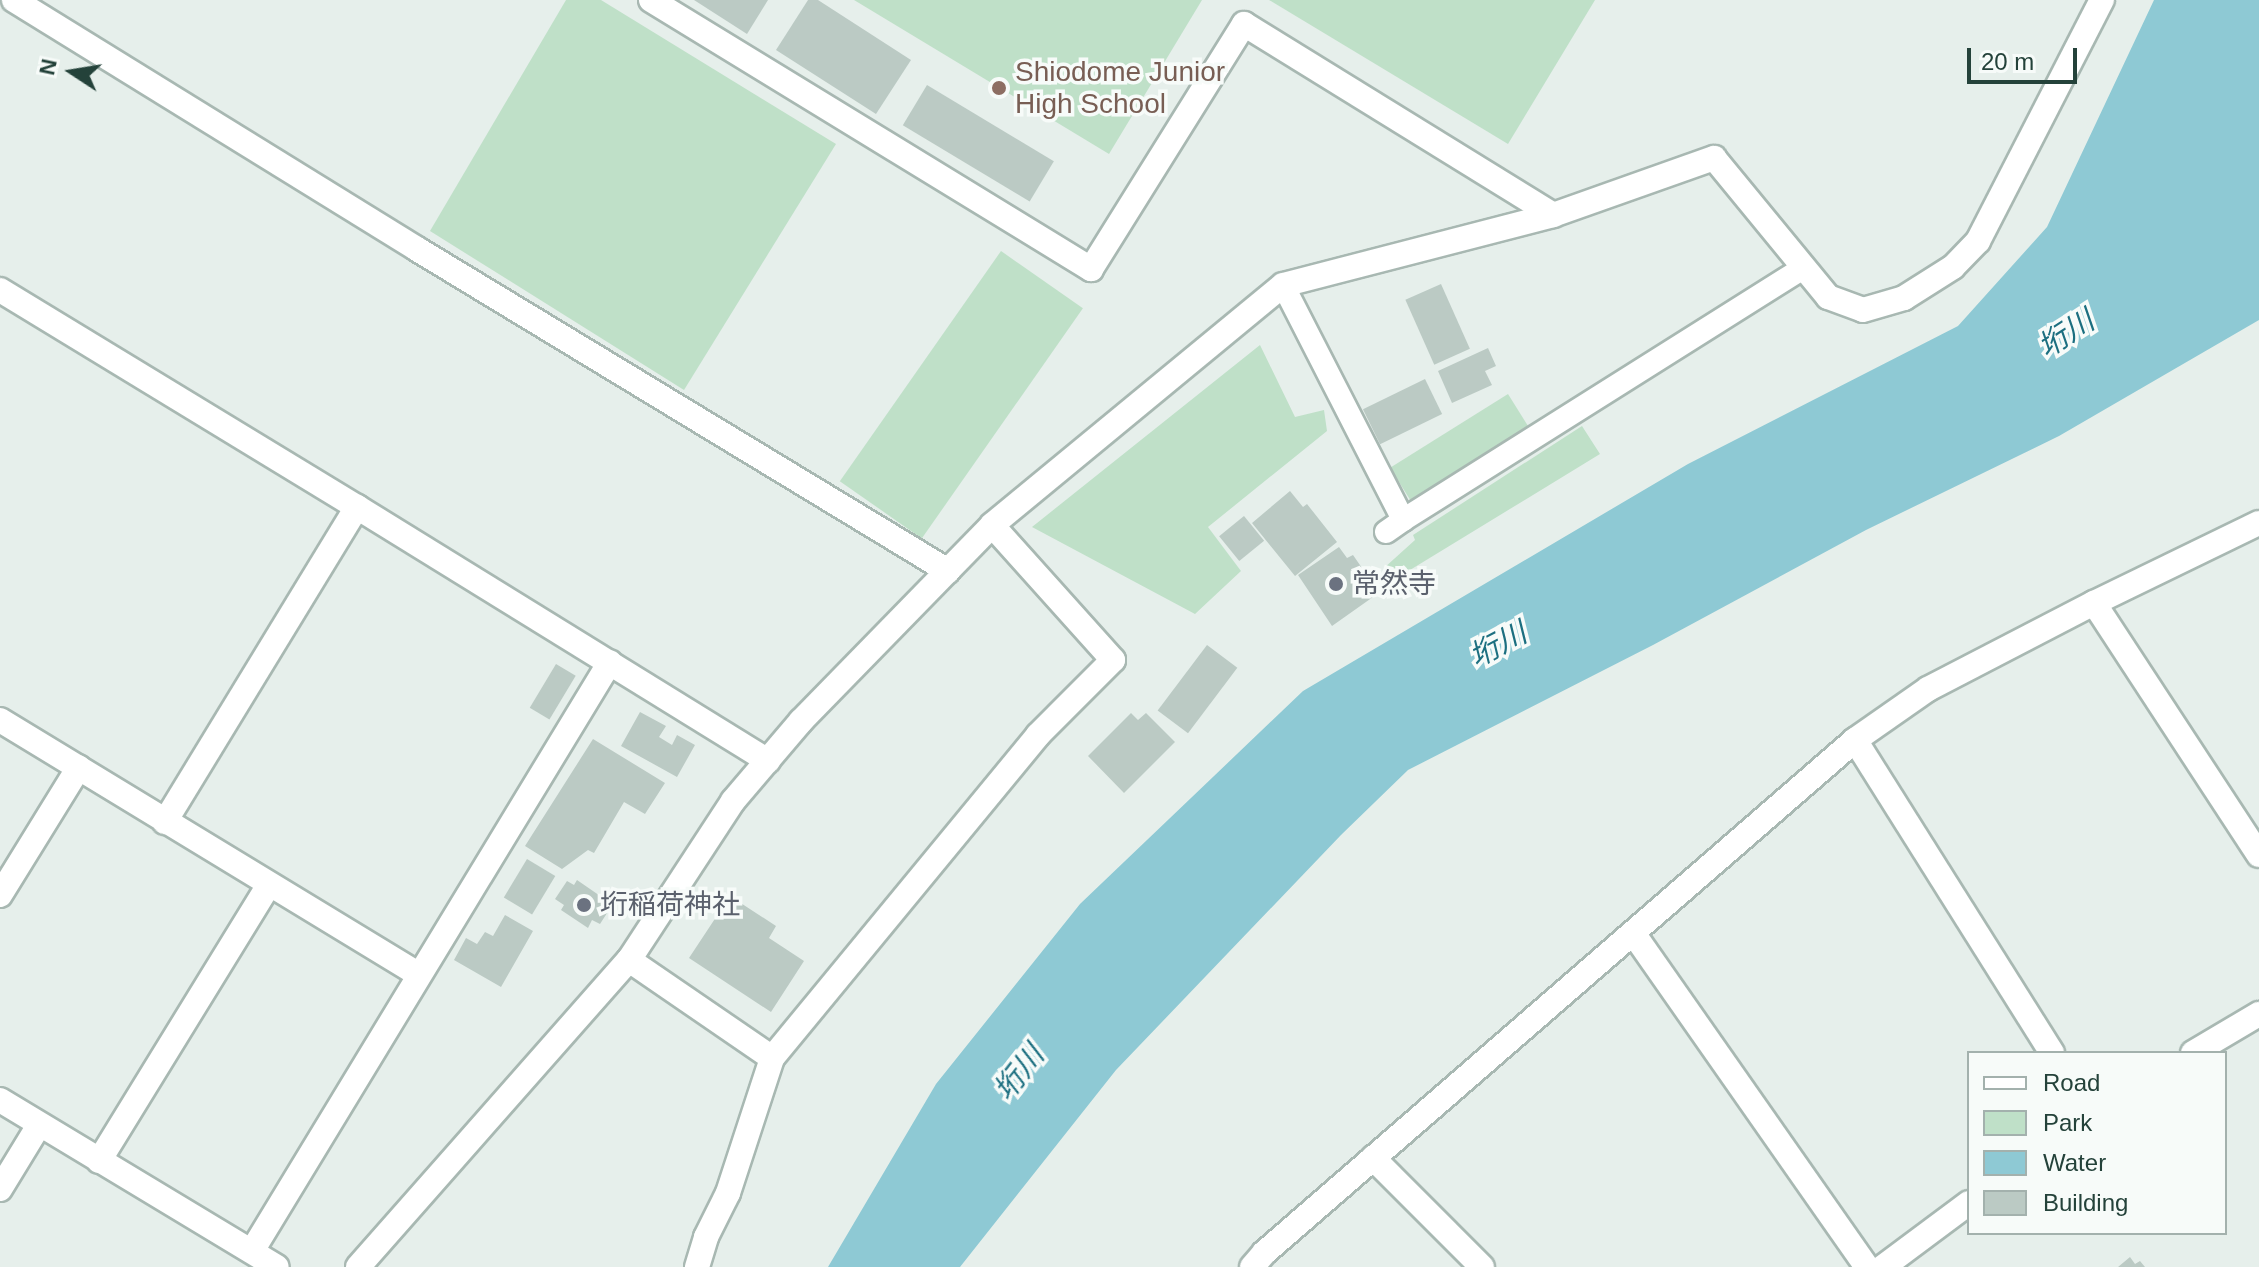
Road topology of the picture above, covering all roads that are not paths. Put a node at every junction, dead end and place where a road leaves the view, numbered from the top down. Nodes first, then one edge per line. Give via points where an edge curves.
1 (14, 0) edge
2 (651, 0) edge
3 (2102, 0) edge
4 (1553, 215) junction
5 (1803, 268) junction
6 (1283, 285) junction
7 (0, 290) edge
8 (357, 507) junction
9 (2259, 523) edge
10 (992, 525) junction
11 (948, 571) junction
12 (2094, 603) junction
13 (610, 662) junction
14 (0, 720) edge
15 (1855, 740) junction
16 (768, 761) junction
17 (79, 767) junction
18 (165, 822) junction
19 (2259, 855) edge
20 (269, 885) junction
21 (0, 895) edge
22 (1633, 933) junction
23 (629, 960) junction
24 (419, 975) junction
25 (2259, 1014) edge
26 (2051, 1051) edge
27 (2196, 1051) edge
28 (772, 1058) junction
29 (0, 1100) edge
30 (39, 1125) junction
31 (1373, 1158) junction
32 (99, 1161) junction
33 (0, 1189) edge
34 (1967, 1204) edge
35 (252, 1251) junction
36 (277, 1267) edge
37 (358, 1267) edge
38 (697, 1267) edge
39 (1252, 1267) edge
40 (1482, 1267) edge
41 (1867, 1267) edge
42 (1883, 1267) edge

1 - 11 street
2 - 4 street via 1091,269 1244,24
3 - 5 street via 1978,241 1953,267 1904,298 1863,310 1828,297
4 - 5 street via 1714,158
4 - 6 street
5 - 6 lane via 1394,526
6 - 10 street
7 - 8 street
8 - 13 street
8 - 18 street
9 - 12 street
10 - 11 street
10 - 28 street via 1113,660 1038,735
11 - 16 street
12 - 15 street via 1928,689
12 - 19 street
13 - 16 street
13 - 24 street
14 - 17 street
15 - 22 street
15 - 26 street
16 - 23 street via 733,801
17 - 18 street
17 - 21 street
18 - 20 street
20 - 24 street
20 - 32 street
22 - 31 street
22 - 41 street
23 - 28 street
23 - 37 street
24 - 35 street
25 - 27 street
28 - 38 street via 728,1193
29 - 30 street
30 - 32 street
30 - 33 street
31 - 39 street
31 - 40 street
32 - 35 street
34 - 42 street
35 - 36 street

